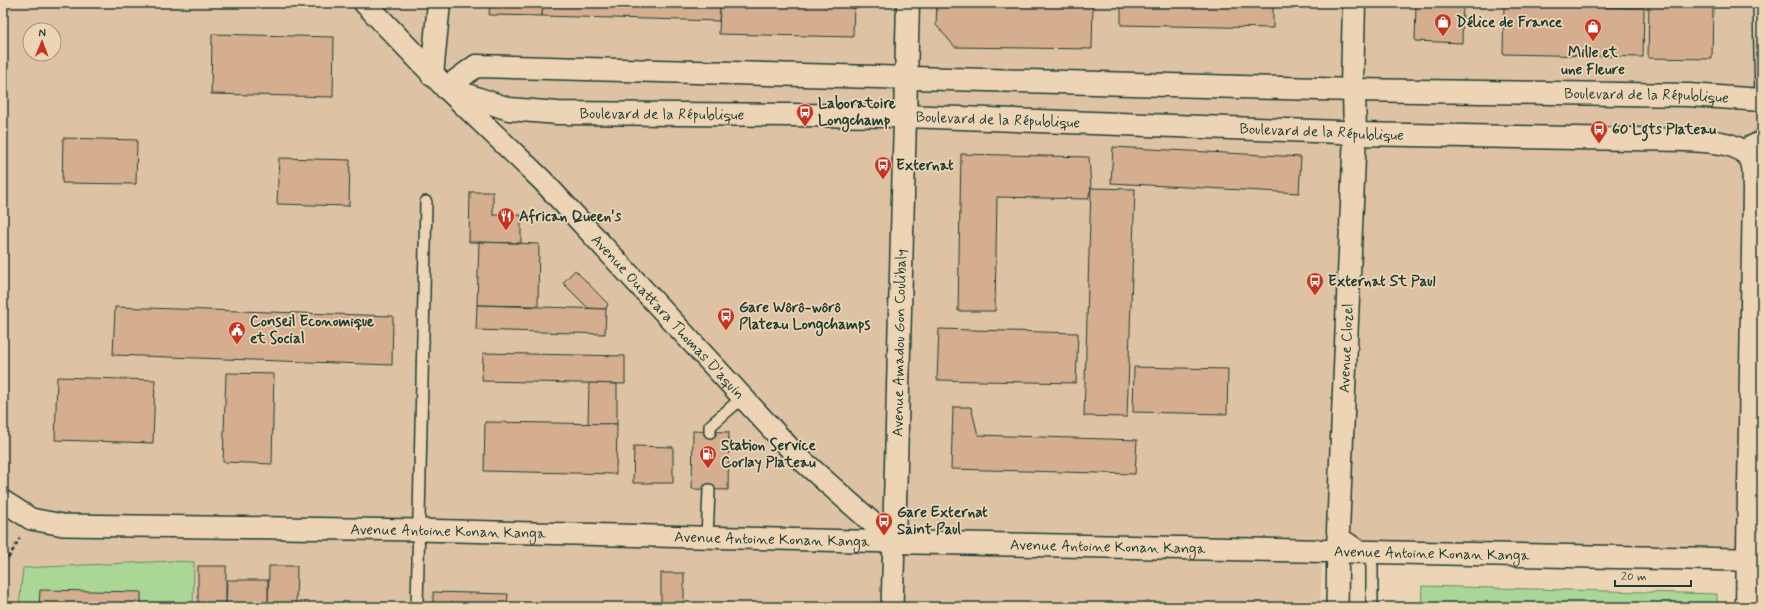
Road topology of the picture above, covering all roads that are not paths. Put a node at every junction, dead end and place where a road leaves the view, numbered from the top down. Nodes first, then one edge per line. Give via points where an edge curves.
1 (365, 3) edge
2 (439, 3) edge
3 (908, 3) edge
4 (1354, 3) edge
5 (1759, 3) edge
6 (907, 78) junction
7 (439, 82) junction
8 (1354, 90) junction
9 (1762, 100) edge
10 (905, 116) junction
11 (1355, 134) junction
12 (1753, 146) edge
13 (426, 202) dead end
14 (742, 398) junction
15 (710, 432) dead end
16 (709, 490) dead end
17 (3, 501) edge
18 (418, 530) junction
19 (1338, 531) junction
20 (707, 538) junction
21 (894, 542) junction
22 (1338, 553) junction
23 (1370, 553) junction
24 (1755, 560) edge
25 (417, 607) edge
26 (892, 607) edge
27 (1337, 607) edge
28 (1372, 607) edge
29 (1747, 607) edge

1 - 7 main road, Avenue Ouattara Thomas D'aquin
2 - 7 main road
3 - 6 main road, Avenue Amadou Gon Coulibaly
4 - 8 main road, Avenue Clozel
5 - 9 lane
6 - 7 main road, Boulevard de la République via 476,66
6 - 8 main road, Boulevard de la République
6 - 10 main road, Avenue Amadou Gon Coulibaly
7 - 10 main road, Boulevard de la République via 509,109 558,113
7 - 14 street, Avenue Ouattara Thomas D'aquin via 542,180
8 - 9 main road, Boulevard de la République via 1673,95
8 - 11 main road, Avenue Clozel
10 - 11 main road, Boulevard de la République
10 - 21 main road, Avenue Amadou Gon Coulibaly
11 - 12 main road, Boulevard de la République via 1686,140
11 - 19 main road, Avenue Clozel
12 - 24 main road, Boulevard de la République
13 - 18 lane
14 - 15 lane via 710,426
14 - 21 street, Avenue Ouattara Thomas D'aquin via 796,455
16 - 20 lane
17 - 18 street, Avenue Antoine Konan Kanga via 31,519 63,525
18 - 20 street, Avenue Antoine Konan Kanga
18 - 25 lane
19 - 22 street, Avenue Clozel
19 - 23 lane
20 - 21 street, Avenue Antoine Konan Kanga
21 - 22 main road, Avenue Antoine Konan Kanga
21 - 26 street, Avenue Amadou Gon Coulibaly
22 - 23 main road, Avenue Antoine Konan Kanga
22 - 27 street, Avenue Clozel
23 - 24 main road, Avenue Antoine Konan Kanga
23 - 28 lane
24 - 29 main road, Boulevard de la République

